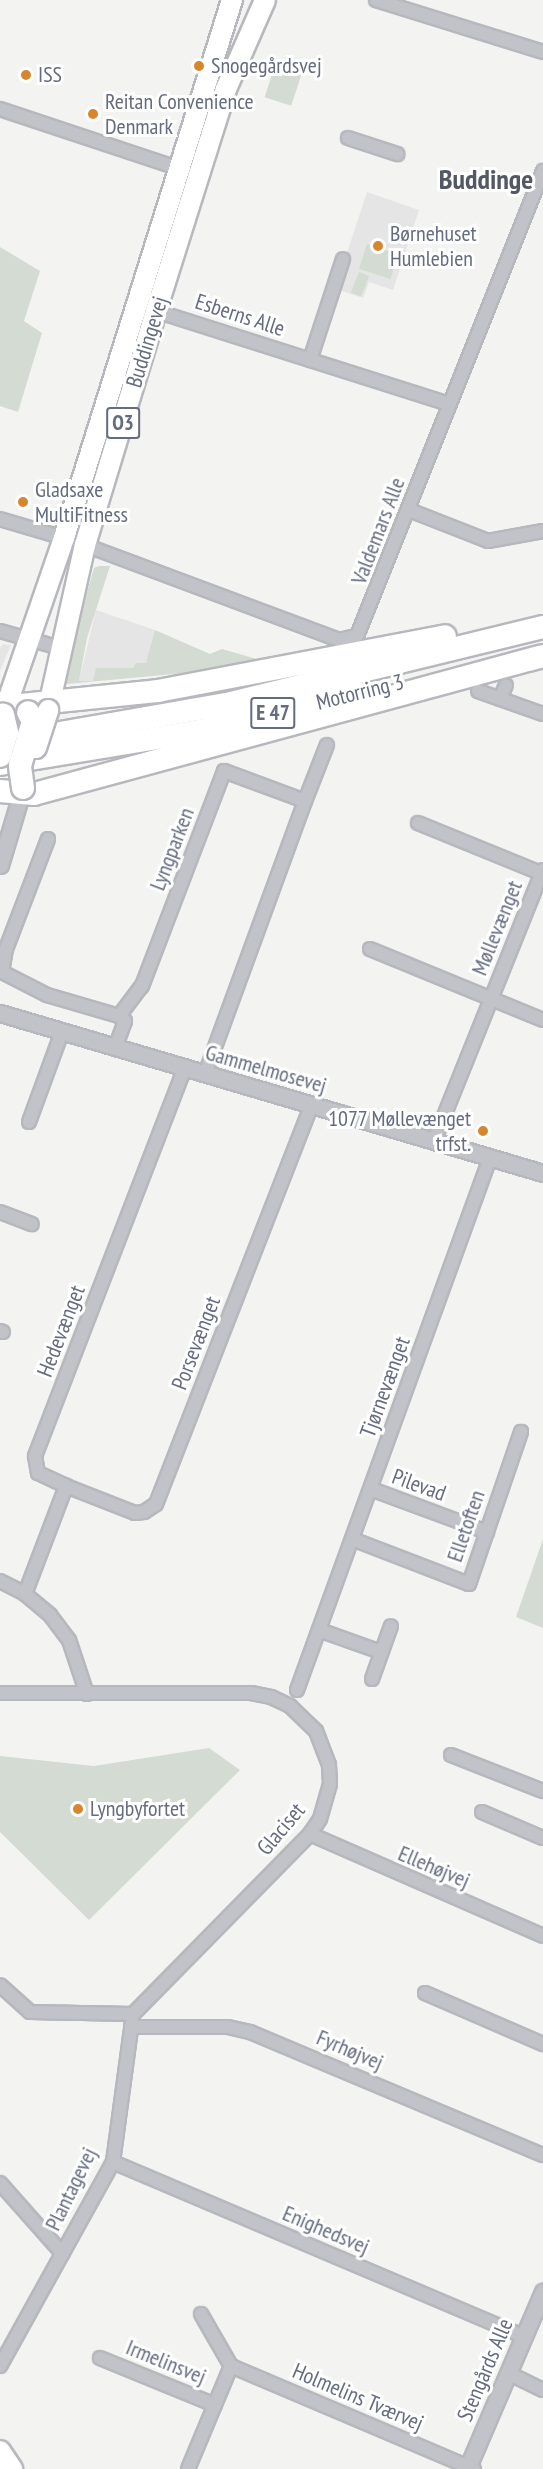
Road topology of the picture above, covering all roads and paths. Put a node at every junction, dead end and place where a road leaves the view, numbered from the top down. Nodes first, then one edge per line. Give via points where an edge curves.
1 (232, 0) edge
2 (256, 0) edge
3 (266, 0) edge
4 (376, 0) edge
5 (543, 52) edge
6 (231, 77) junction
7 (0, 109) edge
8 (348, 138) dead end
9 (397, 154) dead end
10 (177, 168) junction
11 (543, 171) edge
12 (343, 259) dead end
13 (156, 311) junction
14 (310, 360) junction
15 (450, 404) junction
16 (409, 510) junction
17 (0, 519) edge
18 (543, 531) edge
19 (64, 538) junction
20 (86, 545) junction
21 (543, 622) edge
22 (543, 627) edge
23 (0, 631) edge
24 (29, 639) junction
25 (543, 648) edge
26 (64, 649) junction
27 (543, 656) edge
28 (506, 685) dead end
29 (478, 691) dead end
30 (500, 699) junction
31 (19, 710) edge
32 (543, 714) edge
33 (0, 743) edge
34 (327, 745) dead end
35 (0, 756) edge
36 (0, 764) edge
37 (10, 792) edge
38 (305, 801) junction
39 (418, 823) dead end
40 (48, 839) dead end
41 (0, 865) edge
42 (543, 872) edge
43 (370, 949) dead end
44 (491, 999) junction
45 (0, 1013) edge
46 (120, 1016) junction
47 (543, 1020) edge
48 (62, 1032) junction
49 (116, 1048) junction
50 (185, 1068) junction
51 (205, 1074) junction
52 (311, 1106) junction
53 (29, 1122) dead end
54 (434, 1141) junction
55 (490, 1158) junction
56 (543, 1173) edge
57 (0, 1212) edge
58 (32, 1224) dead end
59 (521, 1432) dead end
60 (66, 1486) junction
61 (371, 1489) junction
62 (487, 1532) junction
63 (352, 1539) junction
64 (0, 1581) edge
65 (26, 1594) junction
66 (391, 1626) dead end
67 (319, 1630) junction
68 (381, 1652) junction
69 (372, 1678) dead end
70 (297, 1690) dead end
71 (0, 1693) edge
72 (87, 1694) junction
73 (451, 1755) dead end
74 (543, 1791) edge
75 (482, 1812) dead end
76 (310, 1834) junction
77 (543, 1838) edge
78 (543, 1936) edge
79 (0, 1985) edge
80 (425, 1993) dead end
81 (133, 2014) junction
82 (131, 2027) junction
83 (543, 2044) edge
84 (543, 2155) edge
85 (113, 2162) junction
86 (0, 2183) edge
87 (62, 2253) junction
88 (543, 2292) edge
89 (201, 2314) dead end
90 (523, 2336) junction
91 (100, 2358) dead end
92 (0, 2366) edge
93 (231, 2367) junction
94 (508, 2373) junction
95 (543, 2390) edge
96 (215, 2405) junction
97 (0, 2451) edge
98 (470, 2468) edge
99 (12, 2469) edge
100 (188, 2469) edge

1 - 10 main road, Buddingevej / O3
2 - 6 main road
3 - 6 main road, Buddingevej / O3
4 - 5 street
6 - 13 main road, Buddingevej / O3
7 - 10 street
8 - 9 street
10 - 19 main road, Buddingevej / O3
11 - 15 street, Valdemars Alle
12 - 14 street
13 - 14 street, Esberns Alle
13 - 20 main road, Buddingevej / O3
14 - 15 street, Esberns Alle
15 - 16 street, Valdemars Alle
16 - 18 street via 488,541
16 - 20 street, Valdemars Alle via 361,632 345,640
17 - 19 street
19 - 24 main road, Buddingevej / O3
20 - 26 main road, Buddingevej / O3
21 - 31 highway via 485,628 158,691
22 - 33 highway, Motorring 3 / E 47 via 227,704
23 - 24 street
24 - 26 street
24 - 31 main road, Buddingevej / O3
25 - 36 highway, Motorring 3 / E 47 via 200,730
26 - 31 main road, Buddingevej / O3
27 - 37 highway
28 - 30 street
29 - 30 street
30 - 32 street
31 - 35 highway, bridge
31 - 37 highway, bridge via 33,721
34 - 38 street
37 - 41 street
38 - 46 street, Lyngparken via 224,771 142,986
38 - 51 street
39 - 42 street, Møllevænget
40 - 46 street via 6,949 2,972 47,995
42 - 44 street, Møllevænget
43 - 44 street, Møllevænget
44 - 47 street, Møllevænget
44 - 54 street, Møllevænget
45 - 48 street, Gammelmosevej
46 - 49 street via 125,1020
48 - 49 street, Gammelmosevej
48 - 53 street
49 - 50 street, Gammelmosevej
50 - 51 street, Gammelmosevej
50 - 60 street, Hedevænget via 35,1456 38,1473
51 - 52 street, Gammelmosevej
52 - 54 street, Gammelmosevej
52 - 60 street, Porsevænget via 156,1504 135,1513
54 - 55 street, Gammelmosevej
55 - 56 street, Gammelmosevej
55 - 61 street, Tjørnevænget
57 - 58 street
59 - 62 street, Elletoften
60 - 65 street
61 - 62 street, Pilevad
61 - 63 street, Tjørnevænget
62 - 63 street, Elletoften via 469,1584
63 - 67 street, Tjørnevænget
64 - 65 street
65 - 72 street via 50,1614 69,1640
66 - 68 street
67 - 68 street
67 - 70 street, Tjørnevænget
68 - 69 street
71 - 72 street, Glaciset
72 - 76 street, Glaciset via 251,1694 290,1706 316,1731 330,1766 327,1802
73 - 74 street
75 - 77 street
76 - 78 street, Ellehøjvej
76 - 81 street, Glaciset
79 - 81 street via 30,2012
80 - 83 street
81 - 82 street, Plantagevej
82 - 84 street, Fyrhøjvej via 228,2027 250,2032
82 - 85 street, Plantagevej
85 - 87 street, Plantagevej
85 - 90 street, Enighedsvej
86 - 87 street
87 - 92 street, Plantagevej
88 - 90 street, Stengårds Alle
89 - 93 street
90 - 94 street, Stengårds Alle
91 - 96 street, Irmelinsvej
93 - 96 street
93 - 98 street, Holmelins Tværvej
94 - 95 street
94 - 98 street, Stengårds Alle
96 - 100 street
97 - 99 main road

